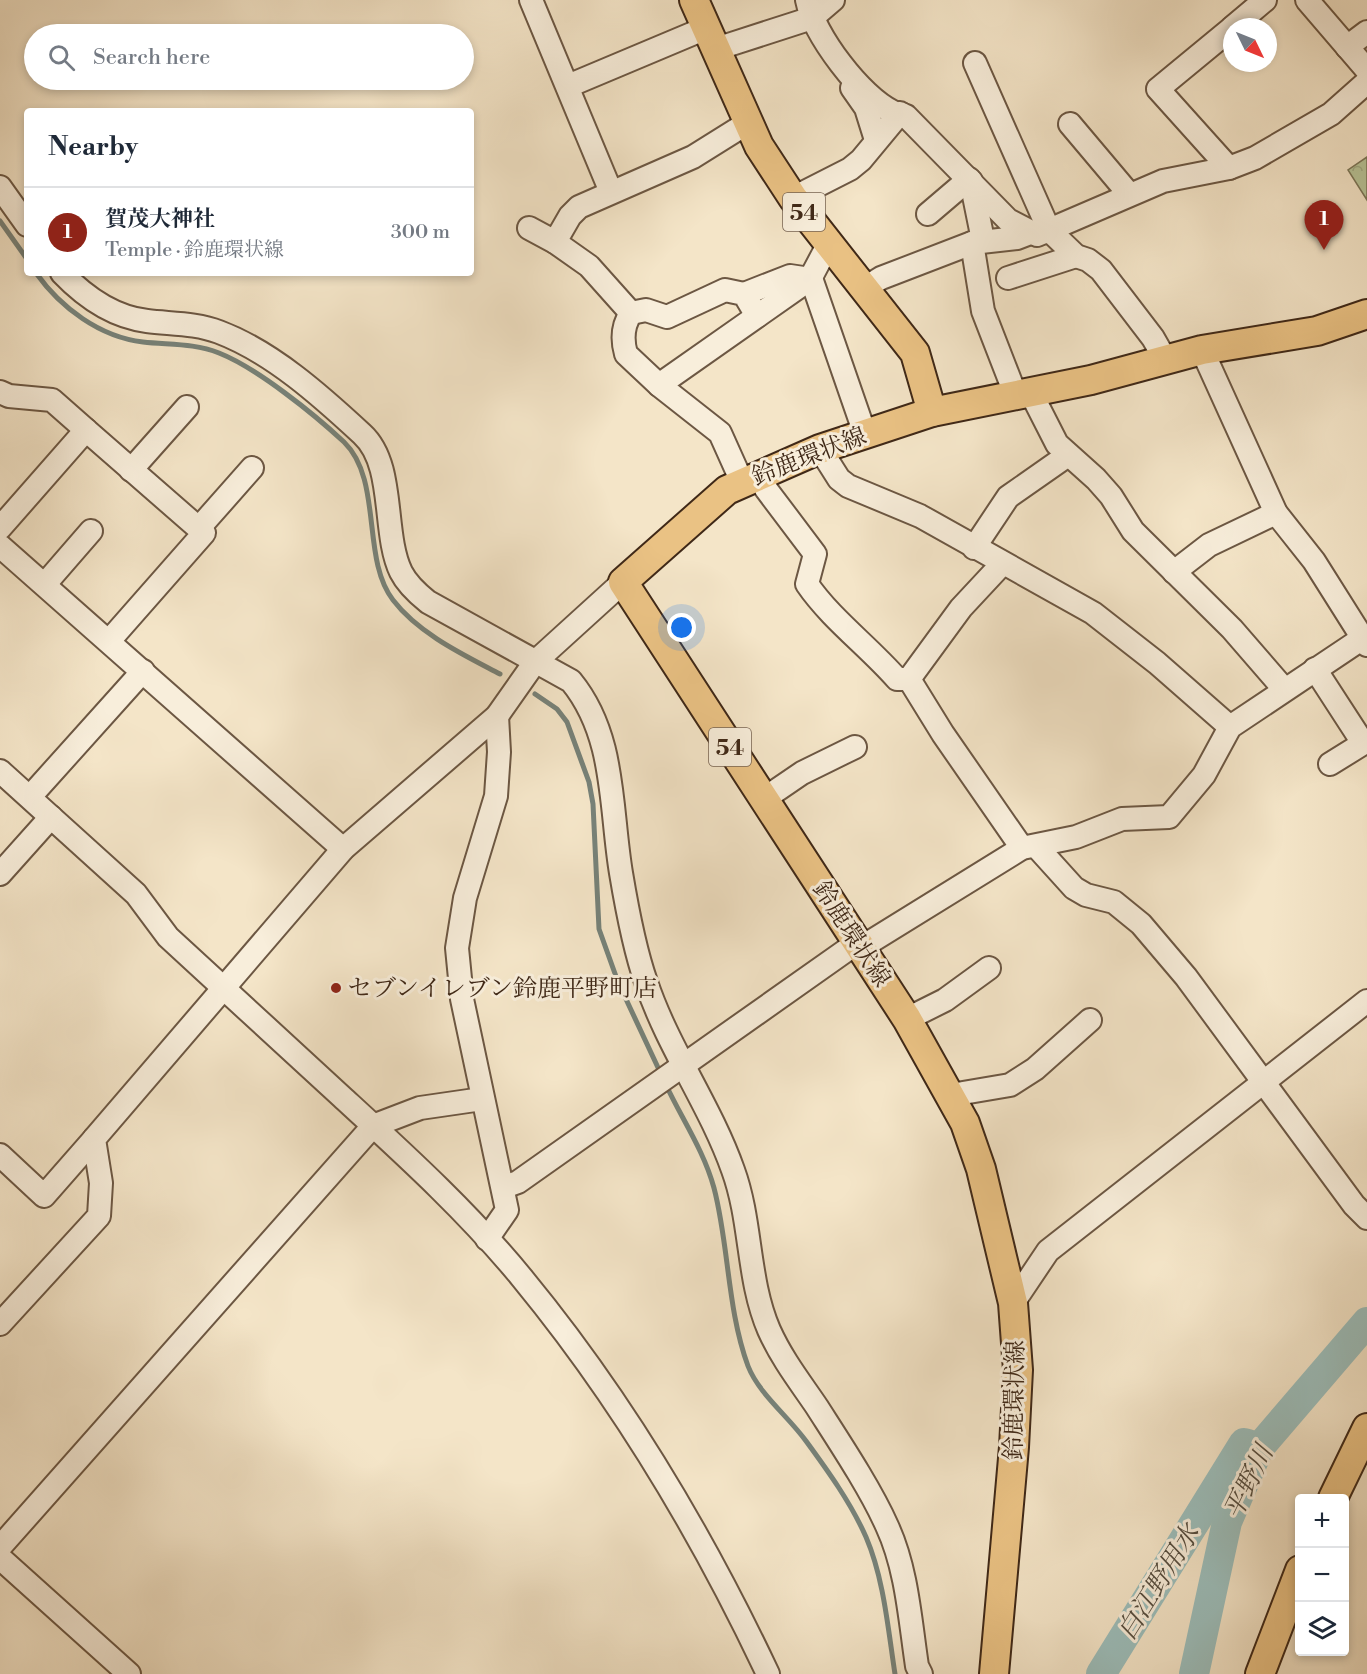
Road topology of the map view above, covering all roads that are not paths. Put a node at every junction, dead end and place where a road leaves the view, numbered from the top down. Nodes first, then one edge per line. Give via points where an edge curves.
1 (531, 0) edge
2 (694, 0) edge
3 (833, 0) edge
4 (1265, 0) edge
5 (1307, 0) edge
6 (809, 9) edge
7 (1243, 18) edge
8 (1367, 32) edge
9 (1223, 35) edge
10 (711, 39) junction
11 (1347, 47) junction
12 (838, 59) junction
13 (975, 63) dead end
14 (1367, 70) edge
15 (1367, 82) edge
16 (568, 86) junction
17 (900, 113) junction
18 (749, 122) junction
19 (1070, 124) dead end
20 (876, 140) junction
21 (1229, 168) junction
22 (970, 180) junction
23 (0, 187) edge
24 (611, 192) junction
25 (1129, 194) junction
26 (793, 198) junction
27 (928, 214) dead end
28 (24, 221) edge
29 (529, 228) dead end
30 (1039, 232) junction
31 (977, 241) junction
32 (555, 242) junction
33 (829, 243) junction
34 (1076, 256) junction
35 (65, 276) edge
36 (810, 278) junction
37 (1008, 278) dead end
38 (865, 288) junction
39 (744, 294) junction
40 (631, 313) junction
41 (1367, 314) edge
42 (757, 316) junction
43 (1202, 350) junction
44 (1165, 359) junction
45 (659, 385) junction
46 (0, 392) edge
47 (1023, 394) junction
48 (186, 407) dead end
49 (932, 412) junction
50 (86, 430) junction
51 (864, 434) junction
52 (820, 449) junction
53 (1068, 455) junction
54 (252, 468) dead end
55 (131, 470) junction
56 (752, 478) junction
57 (1276, 513) junction
58 (0, 528) edge
59 (199, 528) junction
60 (91, 531) dead end
61 (0, 546) edge
62 (974, 548) junction
63 (1002, 564) junction
64 (1174, 572) junction
65 (623, 582) junction
66 (45, 584) junction
67 (109, 641) junction
68 (1365, 641) edge
69 (535, 662) junction
70 (1315, 669) junction
71 (144, 671) junction
72 (909, 679) junction
73 (1284, 689) junction
74 (497, 716) junction
75 (1230, 727) junction
76 (1365, 742) edge
77 (855, 747) dead end
78 (1330, 764) dead end
79 (0, 771) edge
80 (37, 789) dead end
81 (764, 799) junction
82 (51, 817) junction
83 (1029, 847) junction
84 (343, 849) junction
85 (0, 874) edge
86 (860, 945) junction
87 (988, 968) dead end
88 (222, 987) junction
89 (1367, 1001) edge
90 (907, 1019) junction
91 (1090, 1020) dead end
92 (678, 1067) junction
93 (1264, 1082) junction
94 (951, 1095) junction
95 (482, 1099) junction
96 (373, 1126) junction
97 (94, 1139) junction
98 (7, 1162) edge
99 (504, 1187) junction
100 (1367, 1218) edge
101 (487, 1239) junction
102 (1013, 1303) junction
103 (0, 1324) edge
104 (1367, 1428) edge
105 (1335, 1494) edge
106 (0, 1547) edge
107 (0, 1558) edge
108 (1295, 1581) edge
109 (129, 1674) edge
110 (768, 1674) edge
111 (921, 1674) edge
112 (994, 1674) edge
113 (1260, 1674) edge

1 - 16 street
2 - 10 main road, 54
3 - 6 street
4 - 7 street
5 - 11 street
6 - 10 street
6 - 12 street
8 - 11 street
9 - 21 street via 1158,89
10 - 16 street
10 - 18 main road, 54
11 - 14 street
12 - 17 street via 867,93 894,113
12 - 20 street via 842,74 866,108
13 - 30 street
15 - 21 street via 1331,114 1255,158
16 - 24 street
17 - 20 street
17 - 22 street
18 - 24 street via 693,157
18 - 26 main road, 54 via 759,146
19 - 25 street
20 - 26 street via 850,169
21 - 25 street via 1163,181
22 - 27 street
22 - 30 street via 1008,220
22 - 31 street
23 - 28 street
24 - 32 street via 579,207
25 - 30 street
26 - 33 main road, 54
29 - 32 street
30 - 31 street
30 - 34 street
31 - 38 street via 881,278
31 - 47 street via 983,311
32 - 40 street via 589,266
33 - 36 street
33 - 38 main road, 54
34 - 37 street
34 - 44 street via 1101,270
35 - 69 street via 91,300 113,311 145,321 218,331 292,375 365,436 375,452 401,572 414,590 428,602
36 - 39 street via 790,276
36 - 42 street
36 - 51 street
38 - 49 main road, 54 via 915,353
39 - 40 street via 725,290 667,316 646,310
39 - 42 street
40 - 45 street via 624,333 626,354
41 - 43 main road, 鈴鹿環状線 via 1317,331
42 - 45 street
43 - 44 main road, 鈴鹿環状線
43 - 57 street
44 - 47 main road, 鈴鹿環状線
45 - 56 street via 720,433
46 - 50 street via 51,400
47 - 49 main road, 鈴鹿環状線
47 - 53 street
48 - 55 street
49 - 51 main road, 鈴鹿環状線
50 - 55 street
50 - 58 street
51 - 52 main road, 鈴鹿環状線
52 - 56 main road, 鈴鹿環状線
52 - 62 street via 848,486 920,516
53 - 62 street via 1008,497
53 - 64 street via 1096,479 1132,531
54 - 59 street
55 - 59 street
56 - 65 main road, 鈴鹿環状線 via 711,501
56 - 72 street via 766,489 815,554 807,584 819,601 897,679
57 - 64 street via 1209,545
57 - 68 street via 1314,561
59 - 67 street via 204,533
60 - 66 street
61 - 66 street
62 - 63 street
63 - 72 street via 962,608
63 - 75 street via 1093,613
64 - 73 street via 1232,629
65 - 69 street
65 - 81 main road, 鈴鹿環状線 / 54
66 - 67 street
67 - 71 street
68 - 70 street
69 - 74 street
69 - 92 street via 571,681 578,689 604,747 621,872 644,979
70 - 73 street
70 - 76 street
71 - 80 street
71 - 84 street
72 - 83 street via 943,734
73 - 75 street
74 - 84 street
74 - 95 street via 496,796 465,898 457,948 462,999
75 - 83 street via 1204,776 1169,817 1122,819 1076,837
76 - 78 street
77 - 81 street via 802,773
79 - 82 street
81 - 86 main road, 鈴鹿環状線 / 54
82 - 85 street
82 - 88 street via 136,894 168,937
83 - 86 street
83 - 93 street via 1074,888 1114,902 1141,924
84 - 88 street
86 - 90 main road, 鈴鹿環状線 / 54
86 - 92 street
87 - 90 street via 945,1000
88 - 96 street
88 - 97 street
89 - 93 street
90 - 94 main road, 鈴鹿環状線 / 54
91 - 94 street via 1035,1069 1010,1084
92 - 99 street via 518,1182
92 - 111 street via 737,1180 756,1297 770,1331 787,1366 836,1438 887,1526 908,1602
93 - 100 street
93 - 102 street via 1048,1251
94 - 102 main road, 鈴鹿環状線 / 54 via 981,1169
95 - 96 street via 420,1108
95 - 99 street
96 - 101 street
96 - 106 street
97 - 98 street via 44,1196
97 - 103 street via 100,1183 99,1216
99 - 101 street via 507,1210
101 - 110 street via 580,1354 638,1439 706,1553
102 - 112 main road, 鈴鹿環状線 / 54 via 1018,1370 1015,1436
104 - 105 main road
107 - 109 street
108 - 113 main road

